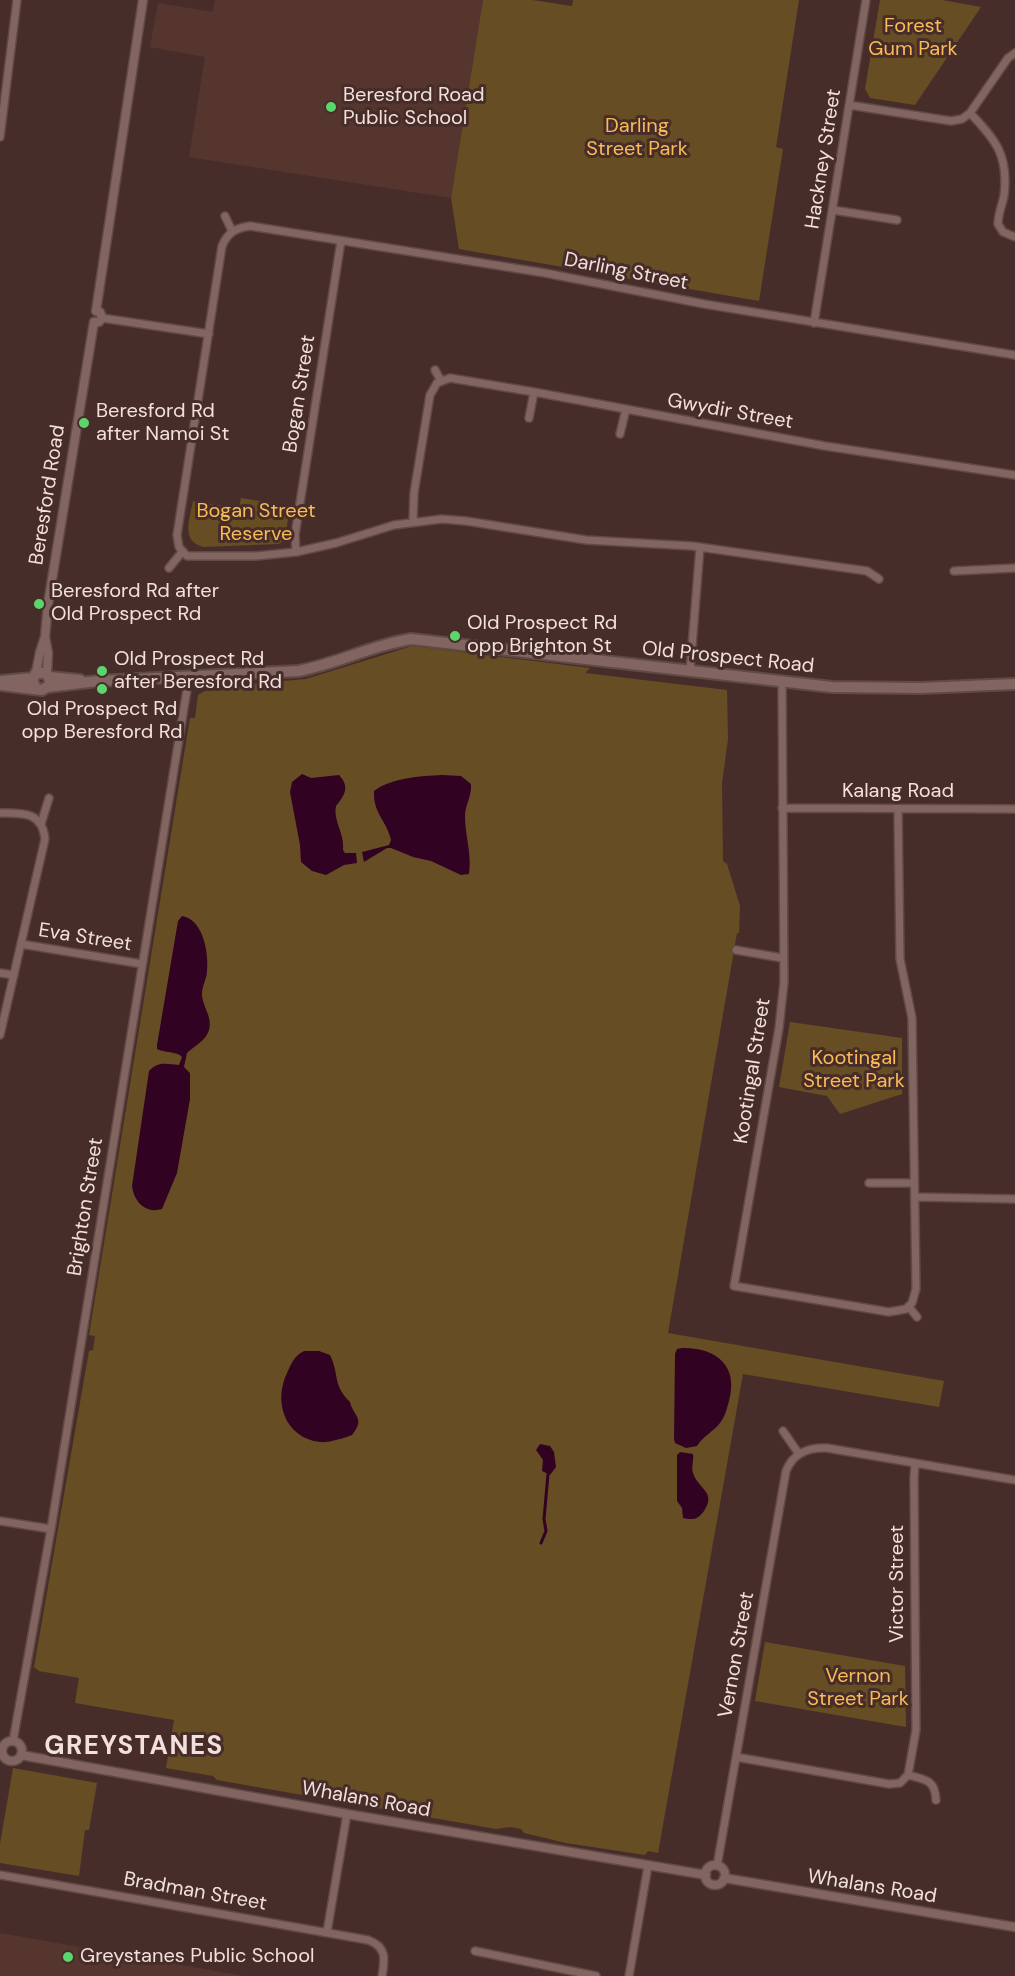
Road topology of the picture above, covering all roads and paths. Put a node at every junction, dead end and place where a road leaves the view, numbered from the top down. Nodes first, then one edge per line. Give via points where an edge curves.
1 (17, 0) edge
2 (143, 0) edge
3 (866, 0) edge
4 (1015, 53) edge
5 (849, 105) junction
6 (970, 113) junction
7 (0, 137) edge
8 (833, 210) junction
9 (225, 216) dead end
10 (897, 220) dead end
11 (232, 231) junction
12 (1015, 237) edge
13 (341, 241) junction
14 (97, 317) junction
15 (814, 323) junction
16 (209, 334) junction
17 (1015, 355) edge
18 (435, 370) dead end
19 (441, 381) junction
20 (534, 392) junction
21 (626, 409) junction
22 (529, 418) dead end
23 (620, 434) dead end
24 (1015, 475) edge
25 (413, 521) junction
26 (700, 547) junction
27 (182, 552) junction
28 (296, 552) junction
29 (169, 568) dead end
30 (1015, 568) edge
31 (954, 571) dead end
32 (879, 579) dead end
33 (690, 671) junction
34 (189, 677) junction
35 (42, 680) junction
36 (782, 682) junction
37 (0, 683) edge
38 (1015, 684) edge
39 (49, 798) dead end
40 (782, 808) junction
41 (898, 809) junction
42 (1015, 809) edge
43 (0, 813) edge
44 (40, 824) junction
45 (21, 944) junction
46 (736, 950) dead end
47 (782, 958) junction
48 (142, 964) junction
49 (0, 973) edge
50 (14, 975) junction
51 (0, 1035) edge
52 (869, 1183) dead end
53 (914, 1183) junction
54 (915, 1197) junction
55 (1015, 1198) edge
56 (909, 1307) junction
57 (917, 1317) dead end
58 (783, 1431) dead end
59 (799, 1454) junction
60 (915, 1463) junction
61 (1015, 1480) edge
62 (0, 1521) edge
63 (51, 1529) junction
64 (13, 1741) junction
65 (1, 1750) edge
66 (21, 1755) junction
67 (736, 1757) junction
68 (908, 1775) junction
69 (936, 1800) dead end
70 (347, 1814) junction
71 (648, 1866) junction
72 (717, 1866) junction
73 (0, 1875) edge
74 (706, 1875) junction
75 (724, 1878) junction
76 (1015, 1927) edge
77 (327, 1932) junction
78 (475, 1951) dead end
79 (382, 1976) edge
80 (596, 1976) edge
81 (629, 1976) edge

1 - 7 street
2 - 14 street, Beresford Road
3 - 5 street, Hackney Street
4 - 6 street
5 - 6 street via 951,121
5 - 8 street, Hackney Street
6 - 12 street via 995,140 1002,154 1005,180 998,231
8 - 10 street
8 - 15 street, Hackney Street
9 - 11 street
11 - 13 street, Darling Street via 250,226
11 - 16 street via 222,246
13 - 15 street, Darling Street via 545,273
13 - 28 street, Bogan Street via 295,535
14 - 16 street
14 - 35 street, Beresford Road via 40,652
15 - 17 street, Darling Street
16 - 27 street via 177,535
18 - 19 street
19 - 20 street, Gwydir Street via 456,378
19 - 25 street via 430,395
20 - 21 street, Gwydir Street
20 - 22 street
21 - 23 street
21 - 24 street, Gwydir Street via 825,446
25 - 26 street via 455,520 586,540
25 - 28 street
26 - 32 street via 867,571
26 - 33 street
27 - 28 street via 192,558
27 - 29 street
30 - 31 street
33 - 34 main road, Old Prospect Road via 411,639 305,670
33 - 36 main road, Old Prospect Road
34 - 35 main road, Old Prospect Road
34 - 48 street, Brighton Street
35 - 37 main road, Old Prospect Road
36 - 38 main road, Old Prospect Road via 861,688
36 - 40 street, Kootingal Street
39 - 44 street
40 - 41 street, Kalang Road
40 - 47 street, Kootingal Street
41 - 42 street, Kalang Road
41 - 53 street via 900,959 912,1018
43 - 44 street via 27,814
44 - 45 street via 45,843
45 - 48 street, Eva Street
45 - 50 street
46 - 47 street
47 - 56 street, Kootingal Street via 784,982 779,1028 734,1286 890,1312
48 - 63 street, Brighton Street
49 - 50 street
50 - 51 street
52 - 53 street
53 - 54 street
54 - 55 street
54 - 56 street via 916,1289
56 - 57 street
58 - 59 street
59 - 60 street via 812,1448 827,1448
59 - 67 street, Vernon Street via 786,1471
60 - 61 street
60 - 68 street, Victor Street via 916,1725
62 - 63 street
63 - 64 street, Brighton Street
64 - 65 street
64 - 66 street via 21,1747
65 - 66 street via 9,1760
66 - 70 street, Whalans Road
67 - 68 street via 889,1784 900,1783
67 - 72 street, Vernon Street
68 - 69 street via 933,1785
70 - 71 street, Whalans Road
70 - 77 street
71 - 74 street, Whalans Road
71 - 81 street
72 - 74 street via 710,1867
72 - 75 street via 723,1870
73 - 77 street, Bradman Street
74 - 75 street via 715,1885
75 - 76 street, Whalans Road
77 - 79 street, Bradman Street via 368,1940 385,1948
78 - 80 street

